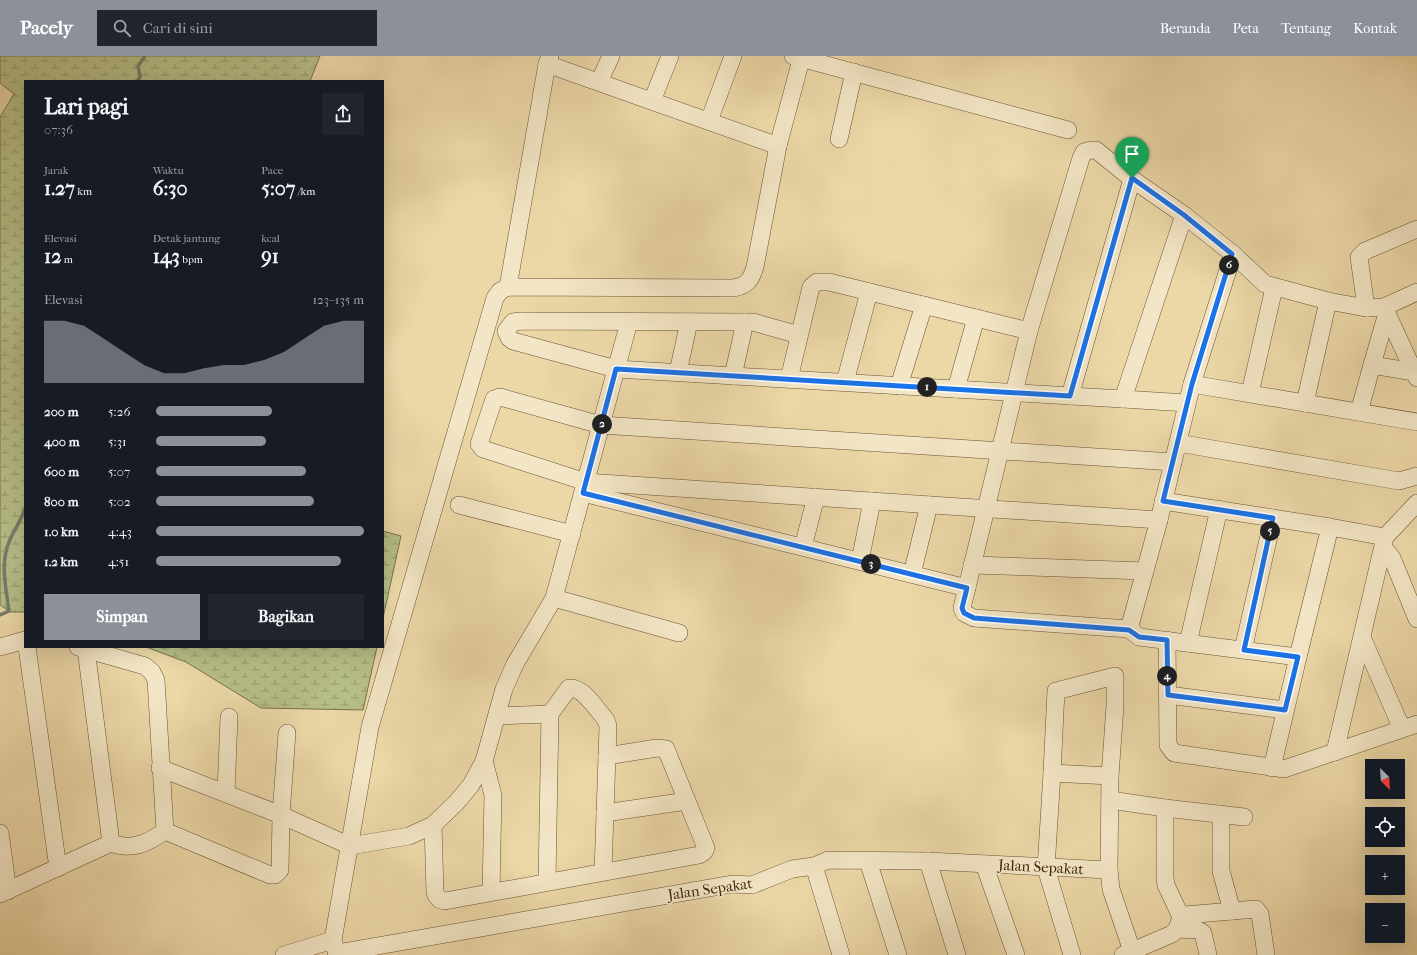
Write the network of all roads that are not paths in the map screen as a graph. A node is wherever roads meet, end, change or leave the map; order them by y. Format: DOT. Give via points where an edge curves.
graph roads {
  1 [pos="611,56"];
  2 [pos="670,56"];
  3 [pos="733,56"];
  4 [pos="799,57"];
  5 [pos="548,60"];
  6 [pos="854,72"];
  7 [pos="599,82"];
  8 [pos="652,101"];
  9 [pos="709,121"];
  10 [pos="1068,130"];
  11 [pos="838,139"];
  12 [pos="778,146"];
  13 [pos="1132,178"];
  14 [pos="1184,215"];
  15 [pos="1417,229"];
  16 [pos="1232,254"];
  17 [pos="508,287"];
  18 [pos="1274,288"];
  19 [pos="869,292"];
  20 [pos="1417,292"];
  21 [pos="1328,301"];
  22 [pos="924,305"];
  23 [pos="1366,308"];
  24 [pos="1385,310"];
  25 [pos="976,318"];
  26 [pos="629,322"];
  27 [pos="689,322"];
  28 [pos="745,322"];
  29 [pos="1029,331"];
  30 [pos="799,335"];
  31 [pos="1411,351"];
  32 [pos="1372,365"];
  33 [pos="616,369"];
  34 [pos="678,372"];
  35 [pos="1416,375"];
  36 [pos="733,376"];
  37 [pos="789,379"];
  38 [pos="845,382"];
  39 [pos="1192,384"];
  40 [pos="899,386"];
  41 [pos="956,389"];
  42 [pos="1014,392"];
  43 [pos="1250,394"];
  44 [pos="1070,396"];
  45 [pos="1124,399"];
  46 [pos="1187,403"];
  47 [pos="1305,403"];
  48 [pos="1359,412"];
  49 [pos="1417,422"];
  50 [pos="601,425"];
  51 [pos="1178,442"];
  52 [pos="1000,450"];
  53 [pos="1173,462"];
  54 [pos="1417,476"];
  55 [pos="584,487"];
  56 [pos="816,497"];
  57 [pos="872,501"];
  58 [pos="1163,501"];
  59 [pos="1417,503"];
  60 [pos="459,505"];
  61 [pos="929,505"];
  62 [pos="985,508"];
  63 [pos="1219,509"];
  64 [pos="1273,518"];
  65 [pos="1159,520"];
  66 [pos="1330,527"];
  67 [pos="572,534"];
  68 [pos="1384,542"];
  69 [pos="803,547"];
  70 [pos="860,561"];
  71 [pos="972,565"];
  72 [pos="1145,571"];
  73 [pos="912,574"];
  74 [pos="967,588"];
  75 [pos="554,598"];
  76 [pos="1417,619"];
  77 [pos="1129,630"];
  78 [pos="679,634"];
  79 [pos="1362,637"];
  80 [pos="24,640"];
  81 [pos="1167,640"];
  82 [pos="1188,643"];
  83 [pos="0,647"];
  84 [pos="27,648"];
  85 [pos="82,648"];
  86 [pos="1244,650"];
  87 [pos="1298,657"];
  88 [pos="1168,695"];
  89 [pos="1285,710"];
  90 [pos="550,714"];
  91 [pos="497,716"];
  92 [pos="229,717"];
  93 [pos="1410,726"];
  94 [pos="287,733"];
  95 [pos="1335,752"];
  96 [pos="607,756"];
  97 [pos="484,761"];
  98 [pos="160,768"];
  99 [pos="1272,768"];
  100 [pos="1052,773"];
  101 [pos="1110,776"];
  102 [pos="226,793"];
  103 [pos="687,800"];
  104 [pos="1110,800"];
  105 [pos="1165,808"];
  106 [pos="605,813"];
  107 [pos="1221,814"];
  108 [pos="281,815"];
  109 [pos="1244,817"];
  110 [pos="433,825"];
  111 [pos="165,831"];
  112 [pos="0,833"];
  113 [pos="111,843"];
  114 [pos="350,846"];
  115 [pos="868,861"];
  116 [pos="928,861"];
  117 [pos="984,864"];
  118 [pos="814,866"];
  119 [pos="58,868"];
  120 [pos="1046,868"];
  121 [pos="1109,870"];
  122 [pos="603,872"];
  123 [pos="547,882"];
  124 [pos="4,892"];
  125 [pos="491,892"];
  126 [pos="1232,911"];
  127 [pos="1179,923"];
  128 [pos="335,949"];
  129 [pos="1136,952"];
  130 [pos="284,955"];
  131 [pos="841,955"];
  132 [pos="898,955"];
  133 [pos="957,955"];
  134 [pos="1016,955"];
  135 [pos="1072,955"];
  136 [pos="1208,955"];
  137 [pos="1266,955"];
  1 -- 7 [label="street"];
  2 -- 8 [label="street"];
  3 -- 9 [label="street"];
  4 -- 6 [label="street"];
  4 -- 12 [label="street"];
  5 -- 7 [label="street"];
  5 -- 17 [label="street"];
  6 -- 10 [label="street"];
  6 -- 11 [label="street"];
  7 -- 8 [label="street"];
  8 -- 9 [label="street"];
  9 -- 12 [label="street"];
  12 -- 17 [label="street" via="755,267 751,279 743,286"];
  13 -- 14 [label="street"];
  13 -- 29 [label="street" via="1096,150 1084,152"];
  13 -- 44 [label="street"];
  14 -- 16 [label="street"];
  14 -- 45 [label="street"];
  15 -- 23 [label="street" via="1365,251 1359,257"];
  16 -- 18 [label="street" via="1265,284"];
  16 -- 39 [label="street"];
  17 -- 114 [label="street" via="500,291 495,298 370,727"];
  18 -- 21 [label="street"];
  18 -- 43 [label="street"];
  19 -- 22 [label="street"];
  19 -- 30 [label="street" via="829,282 817,282 811,287"];
  19 -- 38 [label="street"];
  20 -- 24 [label="street"];
  21 -- 23 [label="street"];
  21 -- 47 [label="street"];
  22 -- 25 [label="street"];
  22 -- 40 [label="street"];
  23 -- 24 [label="street"];
  24 -- 31 [label="street"];
  24 -- 32 [label="street"];
  25 -- 29 [label="street"];
  25 -- 41 [label="street"];
  26 -- 27 [label="street"];
  26 -- 33 [label="street"];
  26 -- 33 [label="street" via="520,321 513,322 506,331 509,338 514,341"];
  27 -- 28 [label="street"];
  27 -- 34 [label="street"];
  28 -- 30 [label="street"];
  28 -- 36 [label="street"];
  29 -- 42 [label="street"];
  30 -- 37 [label="street"];
  31 -- 35 [label="street"];
  32 -- 35 [label="street"];
  32 -- 48 [label="street"];
  33 -- 34 [label="street"];
  33 -- 50 [label="street"];
  34 -- 36 [label="street"];
  36 -- 37 [label="street"];
  37 -- 38 [label="street"];
  38 -- 40 [label="street"];
  39 -- 43 [label="street"];
  39 -- 46 [label="street"];
  40 -- 41 [label="street"];
  41 -- 42 [label="street"];
  42 -- 44 [label="street"];
  42 -- 52 [label="street"];
  43 -- 47 [label="street"];
  44 -- 45 [label="street"];
  45 -- 46 [label="street"];
  46 -- 51 [label="street"];
  47 -- 48 [label="street"];
  48 -- 49 [label="street"];
  50 -- 52 [label="street"];
  50 -- 55 [label="street"];
  50 -- 55 [label="street" via="500,397 494,399 480,441 483,449"];
  51 -- 53 [label="street"];
  51 -- 54 [label="street" via="1399,481"];
  52 -- 53 [label="street"];
  52 -- 62 [label="street"];
  53 -- 58 [label="street"];
  55 -- 56 [label="street"];
  55 -- 67 [label="street"];
  55 -- 69 [label="street"];
  56 -- 57 [label="street"];
  56 -- 69 [label="street"];
  57 -- 61 [label="street"];
  57 -- 70 [label="street"];
  58 -- 63 [label="street"];
  58 -- 65 [label="street"];
  59 -- 68 [label="street"];
  60 -- 67 [label="street"];
  61 -- 62 [label="street"];
  61 -- 73 [label="street"];
  62 -- 65 [label="street"];
  62 -- 71 [label="street"];
  63 -- 64 [label="street"];
  63 -- 82 [label="street"];
  64 -- 66 [label="street"];
  64 -- 86 [label="street"];
  65 -- 72 [label="street"];
  66 -- 68 [label="street"];
  66 -- 87 [label="street"];
  67 -- 75 [label="street"];
  68 -- 76 [label="street"];
  68 -- 79 [label="street"];
  69 -- 70 [label="street"];
  70 -- 73 [label="street"];
  71 -- 72 [label="street"];
  71 -- 74 [label="street"];
  72 -- 77 [label="street"];
  73 -- 74 [label="street"];
  74 -- 77 [label="street" via="962,608 964,613 974,618"];
  75 -- 78 [label="street"];
  75 -- 91 [label="street" via="515,664 504,689"];
  77 -- 81 [label="street" via="1139,637"];
  79 -- 93 [label="street"];
  79 -- 95 [label="street"];
  80 -- 83 [label="street"];
  81 -- 82 [label="street"];
  81 -- 88 [label="street"];
  82 -- 86 [label="street"];
  84 -- 119 [label="street"];
  85 -- 98 [label="street" via="145,666 152,672 156,680"];
  85 -- 113 [label="street"];
  86 -- 87 [label="street"];
  87 -- 89 [label="street"];
  88 -- 89 [label="street"];
  88 -- 99 [label="street" via="1168,745 1174,753"];
  89 -- 99 [label="street"];
  90 -- 91 [label="street"];
  90 -- 96 [label="street" via="568,688 580,690 606,720"];
  90 -- 123 [label="street"];
  91 -- 97 [label="street"];
  92 -- 102 [label="street"];
  93 -- 95 [label="street"];
  94 -- 108 [label="street"];
  95 -- 99 [label="street" via="1284,769"];
  96 -- 103 [label="street" via="666,748"];
  96 -- 106 [label="street"];
  97 -- 110 [label="street" via="471,785"];
  97 -- 125 [label="street" via="493,795"];
  98 -- 102 [label="street"];
  98 -- 111 [label="street"];
  100 -- 101 [label="street"];
  100 -- 101 [label="street" via="1056,692 1115,676"];
  100 -- 120 [label="street"];
  101 -- 104 [label="street"];
  102 -- 108 [label="street"];
  103 -- 106 [label="street"];
  103 -- 122 [label="street" via="706,848 704,852"];
  104 -- 105 [label="street"];
  104 -- 121 [label="street"];
  105 -- 107 [label="street"];
  105 -- 127 [label="street" via="1165,878"];
  106 -- 122 [label="street"];
  107 -- 109 [label="street"];
  107 -- 126 [label="street" via="1221,871"];
  108 -- 111 [label="street" via="280,870 275,875"];
  108 -- 114 [label="street"];
  110 -- 114 [label="street" via="410,836"];
  110 -- 125 [label="street" via="437,898 445,900"];
  111 -- 113 [label="street" via="148,843 137,846"];
  112 -- 124 [label="street"];
  113 -- 119 [label="street"];
  114 -- 128 [label="street" via="340,895"];
  115 -- 116 [label="street, Jalan Sepakat"];
  115 -- 118 [label="street, Jalan Sepakat" via="828,860"];
  115 -- 132 [label="street"];
  116 -- 117 [label="street, Jalan Sepakat"];
  116 -- 133 [label="street"];
  117 -- 120 [label="street, Jalan Sepakat"];
  117 -- 134 [label="street"];
  118 -- 128 [label="street, Jalan Sepakat" via="792,869 752,884 732,884"];
  118 -- 131 [label="street"];
  119 -- 124 [label="street"];
  120 -- 121 [label="street, Jalan Sepakat"];
  120 -- 135 [label="street"];
  121 -- 129 [label="street" via="1111,889"];
  122 -- 123 [label="street"];
  123 -- 125 [label="street"];
  126 -- 127 [label="street" via="1185,915"];
  126 -- 137 [label="street" via="1256,908 1260,914"];
  127 -- 129 [label="street" via="1172,934"];
  127 -- 136 [label="street" via="1202,933"];
  128 -- 130 [label="street, Jalan Sepakat"];
}
